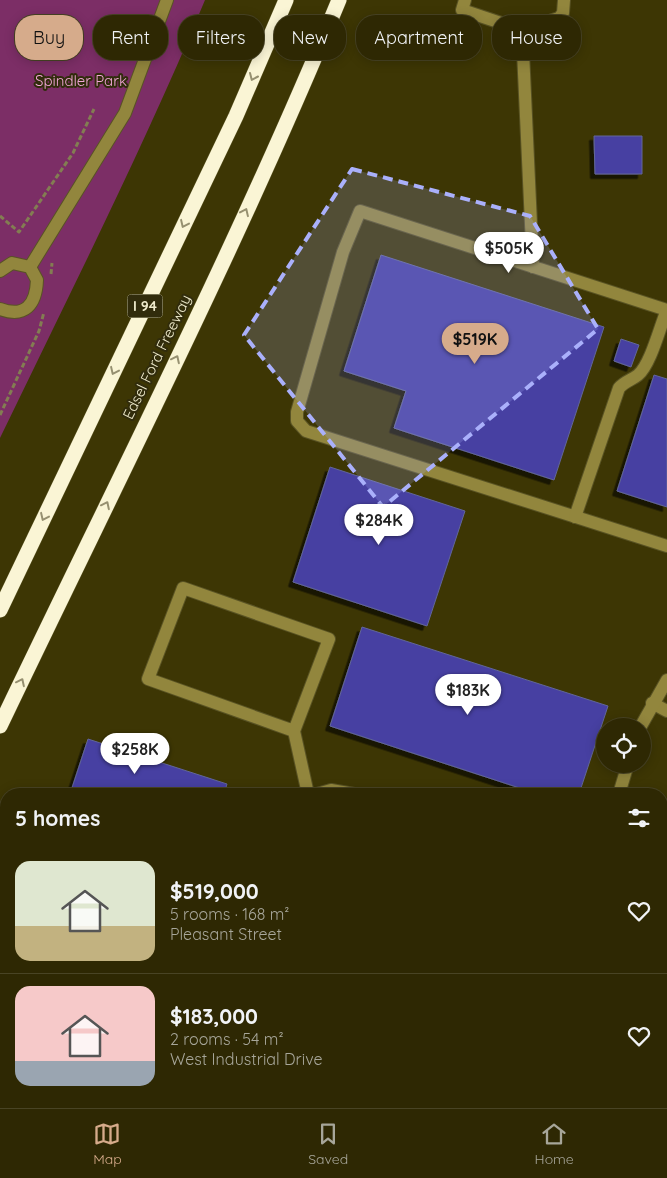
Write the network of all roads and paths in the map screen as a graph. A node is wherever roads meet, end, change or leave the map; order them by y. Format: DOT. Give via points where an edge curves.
graph roads {
  1 [pos="167,0"];
  2 [pos="286,0"];
  3 [pos="339,0"];
  4 [pos="464,0"];
  5 [pos="564,0"];
  6 [pos="561,15"];
  7 [pos="492,20"];
  8 [pos="523,60"];
  9 [pos="94,108"];
  10 [pos="0,216"];
  11 [pos="52,263"];
  12 [pos="30,267"];
  13 [pos="532,267"];
  14 [pos="0,271"];
  15 [pos="49,282"];
  16 [pos="45,308"];
  17 [pos="0,309"];
  18 [pos="667,310"];
  19 [pos="0,414"];
  20 [pos="575,517"];
  21 [pos="667,546"];
  22 [pos="0,610"];
  23 [pos="667,680"];
  24 [pos="652,702"];
  25 [pos="667,711"];
  26 [pos="645,718"];
  27 [pos="0,726"];
  28 [pos="294,731"];
  29 [pos="625,773"];
  30 [pos="307,788"];
  31 [pos="621,788"];
  1 -- 12 [label="street" via="125,113"];
  2 -- 22 [label="highway, I 94, one-way" via="236,116"];
  27 -- 3 [label="highway, Edsel Ford Freeway, one-way" via="203,302 306,81"];
  4 -- 7 [label="street" via="462,10"];
  5 -- 6 [label="street"];
  8 -- 13 [label="street"];
  9 -- 10 [label="path" via="73,153 19,232"];
  11 -- 15 [label="path"];
  12 -- 14 [label="street" via="12,263"];
  12 -- 17 [label="street" via="38,280 33,301 25,310 12,314"];
  13 -- 18 [label="street"];
  13 -- 20 [label="street" via="360,212 343,252 297,412 298,421 306,431"];
  16 -- 19 [label="path" via="39,331"];
  18 -- 20 [label="street" via="645,365 638,375 619,388"];
  20 -- 21 [label="street"];
  23 -- 24 [label="street"];
  24 -- 25 [label="street"];
  24 -- 26 [label="street"];
  28 -- 28 [label="street" via="328,639 183,588 148,679"];
  28 -- 30 [label="street"];
  29 -- 31 [label="street"];
}
